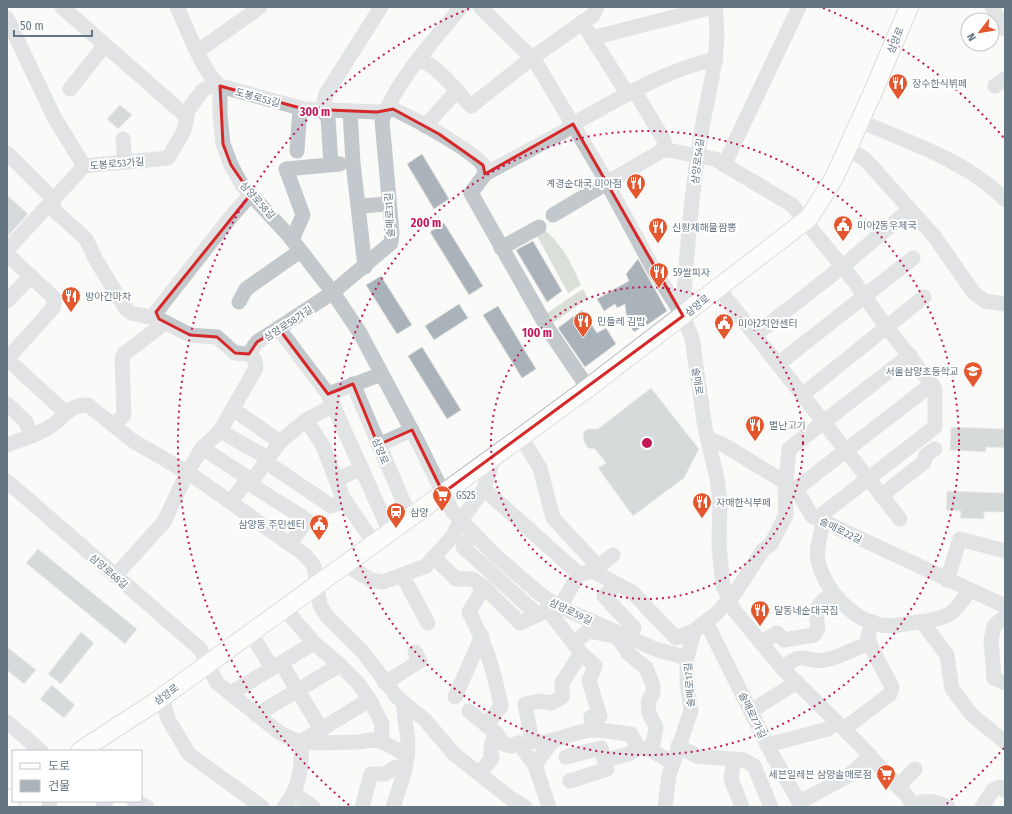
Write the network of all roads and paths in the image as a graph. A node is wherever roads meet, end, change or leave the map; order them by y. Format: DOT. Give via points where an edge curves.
graph roads {
  1 [pos="62,7"];
  2 [pos="177,7"];
  3 [pos="260,7"];
  4 [pos="382,7"];
  5 [pos="461,7"];
  6 [pos="480,7"];
  7 [pos="597,7"];
  8 [pos="714,7"];
  9 [pos="799,7"];
  10 [pos="908,7"];
  11 [pos="992,7"];
  12 [pos="7,18"];
  13 [pos="582,22"];
  14 [pos="1005,29"];
  15 [pos="592,38"];
  16 [pos="105,45"];
  17 [pos="198,51"];
  18 [pos="532,58"];
  19 [pos="716,59"];
  20 [pos="419,60"];
  21 [pos="220,86"];
  22 [pos="70,89"];
  23 [pos="457,91"];
  24 [pos="632,92"];
  25 [pos="300,108"];
  26 [pos="322,110"];
  27 [pos="350,111"];
  28 [pos="385,111"];
  29 [pos="188,117"];
  30 [pos="860,121"];
  31 [pos="573,124"];
  32 [pos="425,126"];
  33 [pos="123,139"];
  34 [pos="848,149"];
  35 [pos="665,150"];
  36 [pos="297,151"];
  37 [pos="7,153"];
  38 [pos="698,155"];
  39 [pos="125,162"];
  40 [pos="331,164"];
  41 [pos="353,164"];
  42 [pos="724,165"];
  43 [pos="84,166"];
  44 [pos="486,174"];
  45 [pos="607,182"];
  46 [pos="251,194"];
  47 [pos="54,200"];
  48 [pos="1005,200"];
  49 [pos="389,204"];
  50 [pos="359,206"];
  51 [pos="910,209"];
  52 [pos="553,215"];
  53 [pos="805,221"];
  54 [pos="539,227"];
  55 [pos="296,245"];
  56 [pos="501,248"];
  57 [pos="7,250"];
  58 [pos="7,254"];
  59 [pos="913,258"];
  60 [pos="365,267"];
  61 [pos="842,267"];
  62 [pos="31,276"];
  63 [pos="718,288"];
  64 [pos="332,293"];
  65 [pos="864,295"];
  66 [pos="924,297"];
  67 [pos="7,301"];
  68 [pos="239,302"];
  69 [pos="1005,304"];
  70 [pos="683,316"];
  71 [pos="159,319"];
  72 [pos="887,326"];
  73 [pos="279,329"];
  74 [pos="755,335"];
  75 [pos="249,354"];
  76 [pos="910,355"];
  77 [pos="778,364"];
  78 [pos="382,374"];
  79 [pos="353,384"];
  80 [pos="932,384"];
  81 [pos="588,388"];
  82 [pos="802,395"];
  83 [pos="331,400"];
  84 [pos="7,404"];
  85 [pos="233,409"];
  86 [pos="66,413"];
  87 [pos="306,420"];
  88 [pos="824,423"];
  89 [pos="114,425"];
  90 [pos="412,430"];
  91 [pos="220,431"];
  92 [pos="30,436"];
  93 [pos="521,437"];
  94 [pos="708,439"];
  95 [pos="280,442"];
  96 [pos="7,445"];
  97 [pos="378,445"];
  98 [pos="202,448"];
  99 [pos="935,449"];
  100 [pos="846,451"];
  101 [pos="494,457"];
  102 [pos="267,460"];
  103 [pos="362,468"];
  104 [pos="187,473"];
  105 [pos="336,480"];
  106 [pos="869,480"];
  107 [pos="7,481"];
  108 [pos="252,482"];
  109 [pos="791,486"];
  110 [pos="484,489"];
  111 [pos="444,493"];
  112 [pos="881,496"];
  113 [pos="345,501"];
  114 [pos="230,502"];
  115 [pos="410,517"];
  116 [pos="900,519"];
  117 [pos="460,520"];
  118 [pos="824,522"];
  119 [pos="390,532"];
  120 [pos="374,542"];
  121 [pos="290,544"];
  122 [pos="1005,551"];
  123 [pos="613,554"];
  124 [pos="434,557"];
  125 [pos="345,564"];
  126 [pos="586,573"];
  127 [pos="402,575"];
  128 [pos="115,576"];
  129 [pos="947,580"];
  130 [pos="316,584"];
  131 [pos="618,584"];
  132 [pos="484,587"];
  133 [pos="970,591"];
  134 [pos="833,593"];
  135 [pos="729,598"];
  136 [pos="1005,606"];
  137 [pos="284,608"];
  138 [pos="548,608"];
  139 [pos="649,609"];
  140 [pos="1005,616"];
  141 [pos="706,622"];
  142 [pos="872,622"];
  143 [pos="922,622"];
  144 [pos="428,623"];
  145 [pos="694,631"];
  146 [pos="250,632"];
  147 [pos="631,632"];
  148 [pos="482,636"];
  149 [pos="314,643"];
  150 [pos="761,643"];
  151 [pos="870,643"];
  152 [pos="578,648"];
  153 [pos="415,652"];
  154 [pos="686,658"];
  155 [pos="207,664"];
  156 [pos="276,665"];
  157 [pos="340,665"];
  158 [pos="783,669"];
  159 [pos="797,682"];
  160 [pos="385,683"];
  161 [pos="1005,683"];
  162 [pos="297,690"];
  163 [pos="231,693"];
  164 [pos="162,697"];
  165 [pos="455,697"];
  166 [pos="369,700"];
  167 [pos="404,703"];
  168 [pos="525,704"];
  169 [pos="501,706"];
  170 [pos="469,711"];
  171 [pos="751,711"];
  172 [pos="256,715"];
  173 [pos="7,722"];
  174 [pos="840,725"];
  175 [pos="321,729"];
  176 [pos="491,729"];
  177 [pos="594,730"];
  178 [pos="553,740"];
  179 [pos="381,741"];
  180 [pos="302,742"];
  181 [pos="1005,742"];
  182 [pos="767,745"];
  183 [pos="678,746"];
  184 [pos="86,749"];
  185 [pos="645,749"];
  186 [pos="40,750"];
  187 [pos="870,756"];
  188 [pos="566,757"];
  189 [pos="734,759"];
  190 [pos="604,760"];
  191 [pos="406,762"];
  192 [pos="673,763"];
  193 [pos="535,765"];
  194 [pos="915,769"];
  195 [pos="782,771"];
  196 [pos="480,773"];
  197 [pos="570,781"];
  198 [pos="762,784"];
  199 [pos="898,786"];
  200 [pos="1005,790"];
  201 [pos="293,793"];
  202 [pos="801,805"];
  203 [pos="914,806"];
  204 [pos="262,807"];
  205 [pos="284,807"];
  206 [pos="313,807"];
  207 [pos="362,807"];
  208 [pos="393,807"];
  209 [pos="525,807"];
  210 [pos="549,807"];
  211 [pos="665,807"];
  212 [pos="742,807"];
  213 [pos="771,807"];
  214 [pos="948,807"];
  215 [pos="982,807"];
  1 -- 16 [label="street"];
  2 -- 17 [label="street"];
  3 -- 17 [label="street"];
  4 -- 26 [label="street" via="326,94"];
  5 -- 20 [label="street, 솔매로31길"];
  6 -- 18 [label="street, 솔매로"];
  7 -- 13 [label="street" via="593,15"];
  8 -- 15 [label="street, 삼양로54길"];
  8 -- 19 [label="street, 삼양로54길" via="718,27"];
  9 -- 42 [label="street"];
  10 -- 30 [label="main road, 삼양로"];
  11 -- 14 [label="street"];
  12 -- 43 [label="street" via="54,117"];
  13 -- 15 [label="street"];
  13 -- 18 [label="street"];
  15 -- 24 [label="street" via="625,90"];
  16 -- 22 [label="street"];
  16 -- 29 [label="street"];
  17 -- 21 [label="street" via="214,82"];
  18 -- 23 [label="street" via="470,106"];
  18 -- 31 [label="street, 솔매로"];
  19 -- 24 [label="street" via="672,73"];
  19 -- 38 [label="street, 삼양로54길"];
  20 -- 23 [label="street" via="426,62"];
  20 -- 28 [label="street, 솔매로31길"];
  21 -- 25 [label="street, 도봉로53길"];
  21 -- 29 [label="street, 도봉로53가길" via="210,86 202,91 191,106"];
  21 -- 46 [label="street, 삼양로58길" via="223,144 242,185"];
  23 -- 32 [label="street"];
  24 -- 31 [label="street"];
  24 -- 35 [label="street" via="637,95 664,140"];
  25 -- 26 [label="street, 도봉로53길"];
  25 -- 36 [label="street"];
  26 -- 27 [label="street, 도봉로53길"];
  26 -- 40 [label="street" via="328,118"];
  27 -- 28 [label="street, 도봉로53길"];
  27 -- 41 [label="street"];
  28 -- 32 [label="street" via="393,109"];
  28 -- 49 [label="street, 솔매로31길" via="382,120"];
  29 -- 39 [label="street, 도봉로53가길" via="184,131 168,158"];
  30 -- 34 [label="main road, 삼양로"];
  30 -- 48 [label="street" via="922,148 976,176 993,187"];
  31 -- 44 [label="street"];
  31 -- 45 [label="street, 솔매로"];
  32 -- 44 [label="street" via="468,153 482,165"];
  33 -- 39 [label="street"];
  34 -- 51 [label="street" via="865,159"];
  34 -- 53 [label="main road, 삼양로" via="834,178"];
  35 -- 38 [label="street"];
  35 -- 45 [label="street"];
  37 -- 47 [label="street"];
  38 -- 42 [label="street" via="715,159"];
  38 -- 70 [label="street, 삼양로54길"];
  39 -- 43 [label="street, 도봉로53가길"];
  40 -- 41 [label="street"];
  40 -- 55 [label="street" via="286,168 303,215"];
  41 -- 50 [label="street"];
  42 -- 53 [label="street" via="792,205"];
  43 -- 47 [label="street, 도봉로53가길"];
  44 -- 56 [label="street" via="471,193"];
  45 -- 52 [label="street"];
  45 -- 70 [label="street, 솔매로" via="654,270"];
  46 -- 55 [label="street, 삼양로58길"];
  46 -- 71 [label="street" via="156,312"];
  47 -- 57 [label="street, 도봉로53가길"];
  47 -- 71 [label="street" via="53,210 86,239 126,309 131,313"];
  49 -- 50 [label="street"];
  49 -- 60 [label="street, 솔매로31길" via="391,243"];
  50 -- 60 [label="street"];
  51 -- 61 [label="street"];
  51 -- 69 [label="street" via="934,236 974,293 985,301"];
  53 -- 61 [label="street"];
  53 -- 63 [label="main road, 삼양로"];
  54 -- 56 [label="street"];
  55 -- 64 [label="street, 삼양로58길"];
  55 -- 68 [label="street" via="246,289"];
  56 -- 81 [label="street" via="548,329"];
  58 -- 62 [label="street"];
  59 -- 65 [label="street"];
  60 -- 64 [label="street, 솔매로31길"];
  61 -- 65 [label="street"];
  61 -- 74 [label="street"];
  62 -- 67 [label="street"];
  62 -- 86 [label="street" via="55,298 53,308 7,359"];
  63 -- 70 [label="main road, 삼양로"];
  63 -- 74 [label="street"];
  64 -- 73 [label="street, 삼양로58가길"];
  64 -- 78 [label="street, 삼양로58길" via="360,333"];
  65 -- 72 [label="street"];
  65 -- 77 [label="street" via="861,300"];
  66 -- 72 [label="street"];
  70 -- 81 [label="main road, 삼양로"];
  70 -- 94 [label="street, 솔매로" via="692,338"];
  71 -- 75 [label="street" via="190,335 216,337 235,353"];
  71 -- 89 [label="street" via="162,325 124,354 124,415"];
  72 -- 76 [label="street"];
  72 -- 82 [label="street"];
  73 -- 75 [label="street, 삼양로58가길" via="257,342"];
  73 -- 83 [label="street"];
  74 -- 77 [label="street"];
  75 -- 85 [label="street" via="255,360 256,368"];
  76 -- 80 [label="street"];
  76 -- 88 [label="street"];
  77 -- 82 [label="street"];
  78 -- 79 [label="street"];
  78 -- 90 [label="street, 삼양로58길"];
  79 -- 83 [label="street"];
  79 -- 97 [label="street, 삼양로"];
  80 -- 100 [label="street"];
  80 -- 106 [label="street" via="935,389 935,427"];
  81 -- 93 [label="main road, 삼양로"];
  82 -- 88 [label="street"];
  83 -- 87 [label="street"];
  83 -- 103 [label="street"];
  84 -- 92 [label="street" via="26,422"];
  85 -- 91 [label="street"];
  85 -- 95 [label="street"];
  86 -- 89 [label="street" via="71,408 88,405"];
  86 -- 92 [label="street" via="52,426"];
  87 -- 95 [label="street"];
  87 -- 105 [label="street" via="323,446"];
  88 -- 100 [label="street"];
  88 -- 109 [label="street" via="788,449"];
  89 -- 104 [label="street" via="133,441"];
  90 -- 97 [label="street"];
  90 -- 111 [label="street, 삼양로58길"];
  91 -- 98 [label="street"];
  91 -- 102 [label="street"];
  92 -- 96 [label="street"];
  93 -- 101 [label="main road, 삼양로"];
  93 -- 126 [label="street" via="540,468 553,518 594,562"];
  94 -- 109 [label="street, 솔매로22길" via="722,444"];
  94 -- 135 [label="street, 솔매로" via="718,478 719,545 723,586"];
  95 -- 102 [label="street"];
  97 -- 115 [label="street, 삼양로"];
  98 -- 104 [label="street"];
  98 -- 108 [label="street"];
  99 -- 112 [label="street" via="926,455 924,462"];
  100 -- 106 [label="street"];
  100 -- 109 [label="street"];
  101 -- 110 [label="street"];
  101 -- 111 [label="main road, 삼양로"];
  102 -- 108 [label="street"];
  102 -- 113 [label="street" via="331,506"];
  103 -- 105 [label="street"];
  103 -- 119 [label="street"];
  104 -- 114 [label="street"];
  104 -- 128 [label="street" via="164,522"];
  105 -- 113 [label="street"];
  106 -- 112 [label="street"];
  106 -- 118 [label="street" via="824,513"];
  107 -- 128 [label="street, 삼양로68길"];
  108 -- 114 [label="street" via="246,481"];
  108 -- 121 [label="street" via="307,520"];
  109 -- 118 [label="street, 솔매로22길" via="812,516"];
  109 -- 135 [label="street" via="786,515 771,544 763,550 750,572"];
  110 -- 117 [label="street"];
  110 -- 126 [label="street"];
  111 -- 115 [label="main road, 삼양로"];
  111 -- 117 [label="street, 삼양로59길" via="452,511"];
  112 -- 116 [label="street"];
  113 -- 120 [label="street"];
  114 -- 121 [label="street"];
  115 -- 119 [label="main road, 삼양로"];
  117 -- 124 [label="street" via="452,538"];
  117 -- 138 [label="street, 삼양로59길" via="541,595"];
  118 -- 129 [label="street, 솔매로22길"];
  118 -- 134 [label="street" via="819,538 818,560 827,585"];
  119 -- 120 [label="main road, 삼양로"];
  120 -- 125 [label="main road, 삼양로"];
  121 -- 130 [label="street" via="305,555 314,566"];
  122 -- 129 [label="street" via="960,539"];
  123 -- 126 [label="street"];
  124 -- 127 [label="street" via="426,566"];
  124 -- 132 [label="street" via="456,579 472,579"];
  125 -- 127 [label="street" via="371,580 383,582"];
  125 -- 130 [label="main road, 삼양로"];
  126 -- 131 [label="street"];
  126 -- 138 [label="street"];
  127 -- 144 [label="street"];
  128 -- 155 [label="street, 삼양로68길" via="200,649"];
  129 -- 133 [label="street, 솔매로22길"];
  130 -- 137 [label="main road, 삼양로"];
  130 -- 160 [label="street" via="320,605 326,615 362,651"];
  131 -- 139 [label="street" via="632,592"];
  131 -- 147 [label="street" via="604,596"];
  132 -- 138 [label="street" via="520,624"];
  132 -- 148 [label="street" via="469,612"];
  133 -- 136 [label="street, 솔매로22길"];
  133 -- 143 [label="street" via="953,612 940,619"];
  134 -- 142 [label="street" via="838,600"];
  134 -- 150 [label="street" via="815,613 818,629 814,635 784,640 777,632"];
  135 -- 141 [label="street"];
  135 -- 150 [label="street, 솔매로" via="734,610"];
  137 -- 146 [label="main road, 삼양로"];
  137 -- 149 [label="street"];
  138 -- 147 [label="street, 삼양로59길"];
  138 -- 152 [label="street"];
  139 -- 145 [label="street" via="676,638"];
  139 -- 147 [label="street"];
  140 -- 161 [label="street" via="994,626 991,640 994,678"];
  141 -- 145 [label="street"];
  141 -- 171 [label="street, 솔매로7가길"];
  142 -- 143 [label="street" via="882,625"];
  142 -- 151 [label="street" via="868,637"];
  143 -- 181 [label="street" via="930,644 947,655 952,689 972,715"];
  145 -- 154 [label="street, 솔매로17길"];
  146 -- 155 [label="main road, 삼양로"];
  146 -- 156 [label="street"];
  147 -- 154 [label="street, 삼양로59길" via="655,649"];
  148 -- 165 [label="street"];
  148 -- 169 [label="street" via="493,665"];
  149 -- 156 [label="street"];
  149 -- 157 [label="street"];
  150 -- 158 [label="street, 솔매로"];
  151 -- 158 [label="street" via="824,660 802,657 792,659"];
  151 -- 174 [label="street" via="892,687 890,694"];
  152 -- 168 [label="street" via="562,683 562,697 551,703 540,701"];
  152 -- 177 [label="street" via="594,666 589,681 600,716 591,717"];
  152 -- 185 [label="street" via="588,631 614,636 629,654 646,668 653,685 653,693 648,702 649,713 656,727"];
  153 -- 160 [label="street" via="420,661"];
  154 -- 183 [label="street, 솔매로17길" via="691,711"];
  155 -- 163 [label="street, 삼양로68길" via="217,683"];
  155 -- 164 [label="main road, 삼양로"];
  156 -- 162 [label="street"];
  156 -- 163 [label="street"];
  157 -- 162 [label="street"];
  157 -- 166 [label="street" via="359,684"];
  158 -- 159 [label="street, 솔매로"];
  159 -- 171 [label="street"];
  159 -- 174 [label="street, 솔매로"];
  160 -- 167 [label="street"];
  162 -- 172 [label="street"];
  162 -- 175 [label="street"];
  163 -- 172 [label="street, 삼양로68길"];
  164 -- 184 [label="main road, 삼양로"];
  164 -- 204 [label="street" via="168,720 189,754"];
  166 -- 175 [label="street"];
  166 -- 179 [label="street" via="382,724"];
  167 -- 191 [label="street" via="407,728"];
  167 -- 196 [label="street" via="425,720 454,754"];
  168 -- 169 [label="street" via="523,699"];
  168 -- 178 [label="street" via="532,741 538,743"];
  169 -- 176 [label="street"];
  170 -- 176 [label="street"];
  171 -- 182 [label="street, 솔매로7가길"];
  172 -- 180 [label="street, 삼양로68길" via="280,733"];
  173 -- 186 [label="street"];
  174 -- 182 [label="street"];
  174 -- 187 [label="street, 솔매로"];
  175 -- 180 [label="street"];
  176 -- 193 [label="street" via="504,744 511,746 518,743"];
  176 -- 196 [label="street" via="492,758"];
  177 -- 178 [label="street" via="572,732"];
  177 -- 185 [label="street" via="631,734"];
  178 -- 193 [label="street"];
  179 -- 180 [label="street, 삼양로68길" via="315,744"];
  179 -- 191 [label="street"];
  180 -- 201 [label="street" via="302,763"];
  182 -- 195 [label="street, 솔매로7가길"];
  183 -- 189 [label="street" via="696,756"];
  183 -- 192 [label="street, 솔매로17길"];
  185 -- 190 [label="street"];
  185 -- 192 [label="street"];
  187 -- 199 [label="street, 솔매로"];
  187 -- 202 [label="street" via="848,776"];
  188 -- 190 [label="street" via="601,748"];
  189 -- 198 [label="street" via="744,760 754,766"];
  189 -- 212 [label="street" via="731,779"];
  190 -- 197 [label="street" via="606,769"];
  191 -- 207 [label="street" via="385,774 371,774"];
  191 -- 208 [label="street"];
  192 -- 211 [label="street, 솔매로17길"];
  193 -- 210 [label="street"];
  194 -- 199 [label="street"];
  195 -- 198 [label="street"];
  195 -- 202 [label="street, 솔매로7가길"];
  196 -- 209 [label="street"];
  198 -- 213 [label="street"];
  199 -- 203 [label="street, 솔매로"];
  200 -- 215 [label="street" via="1000,787 993,790"];
  201 -- 205 [label="street"];
  201 -- 206 [label="street"];
  203 -- 214 [label="street" via="924,800"];
}
